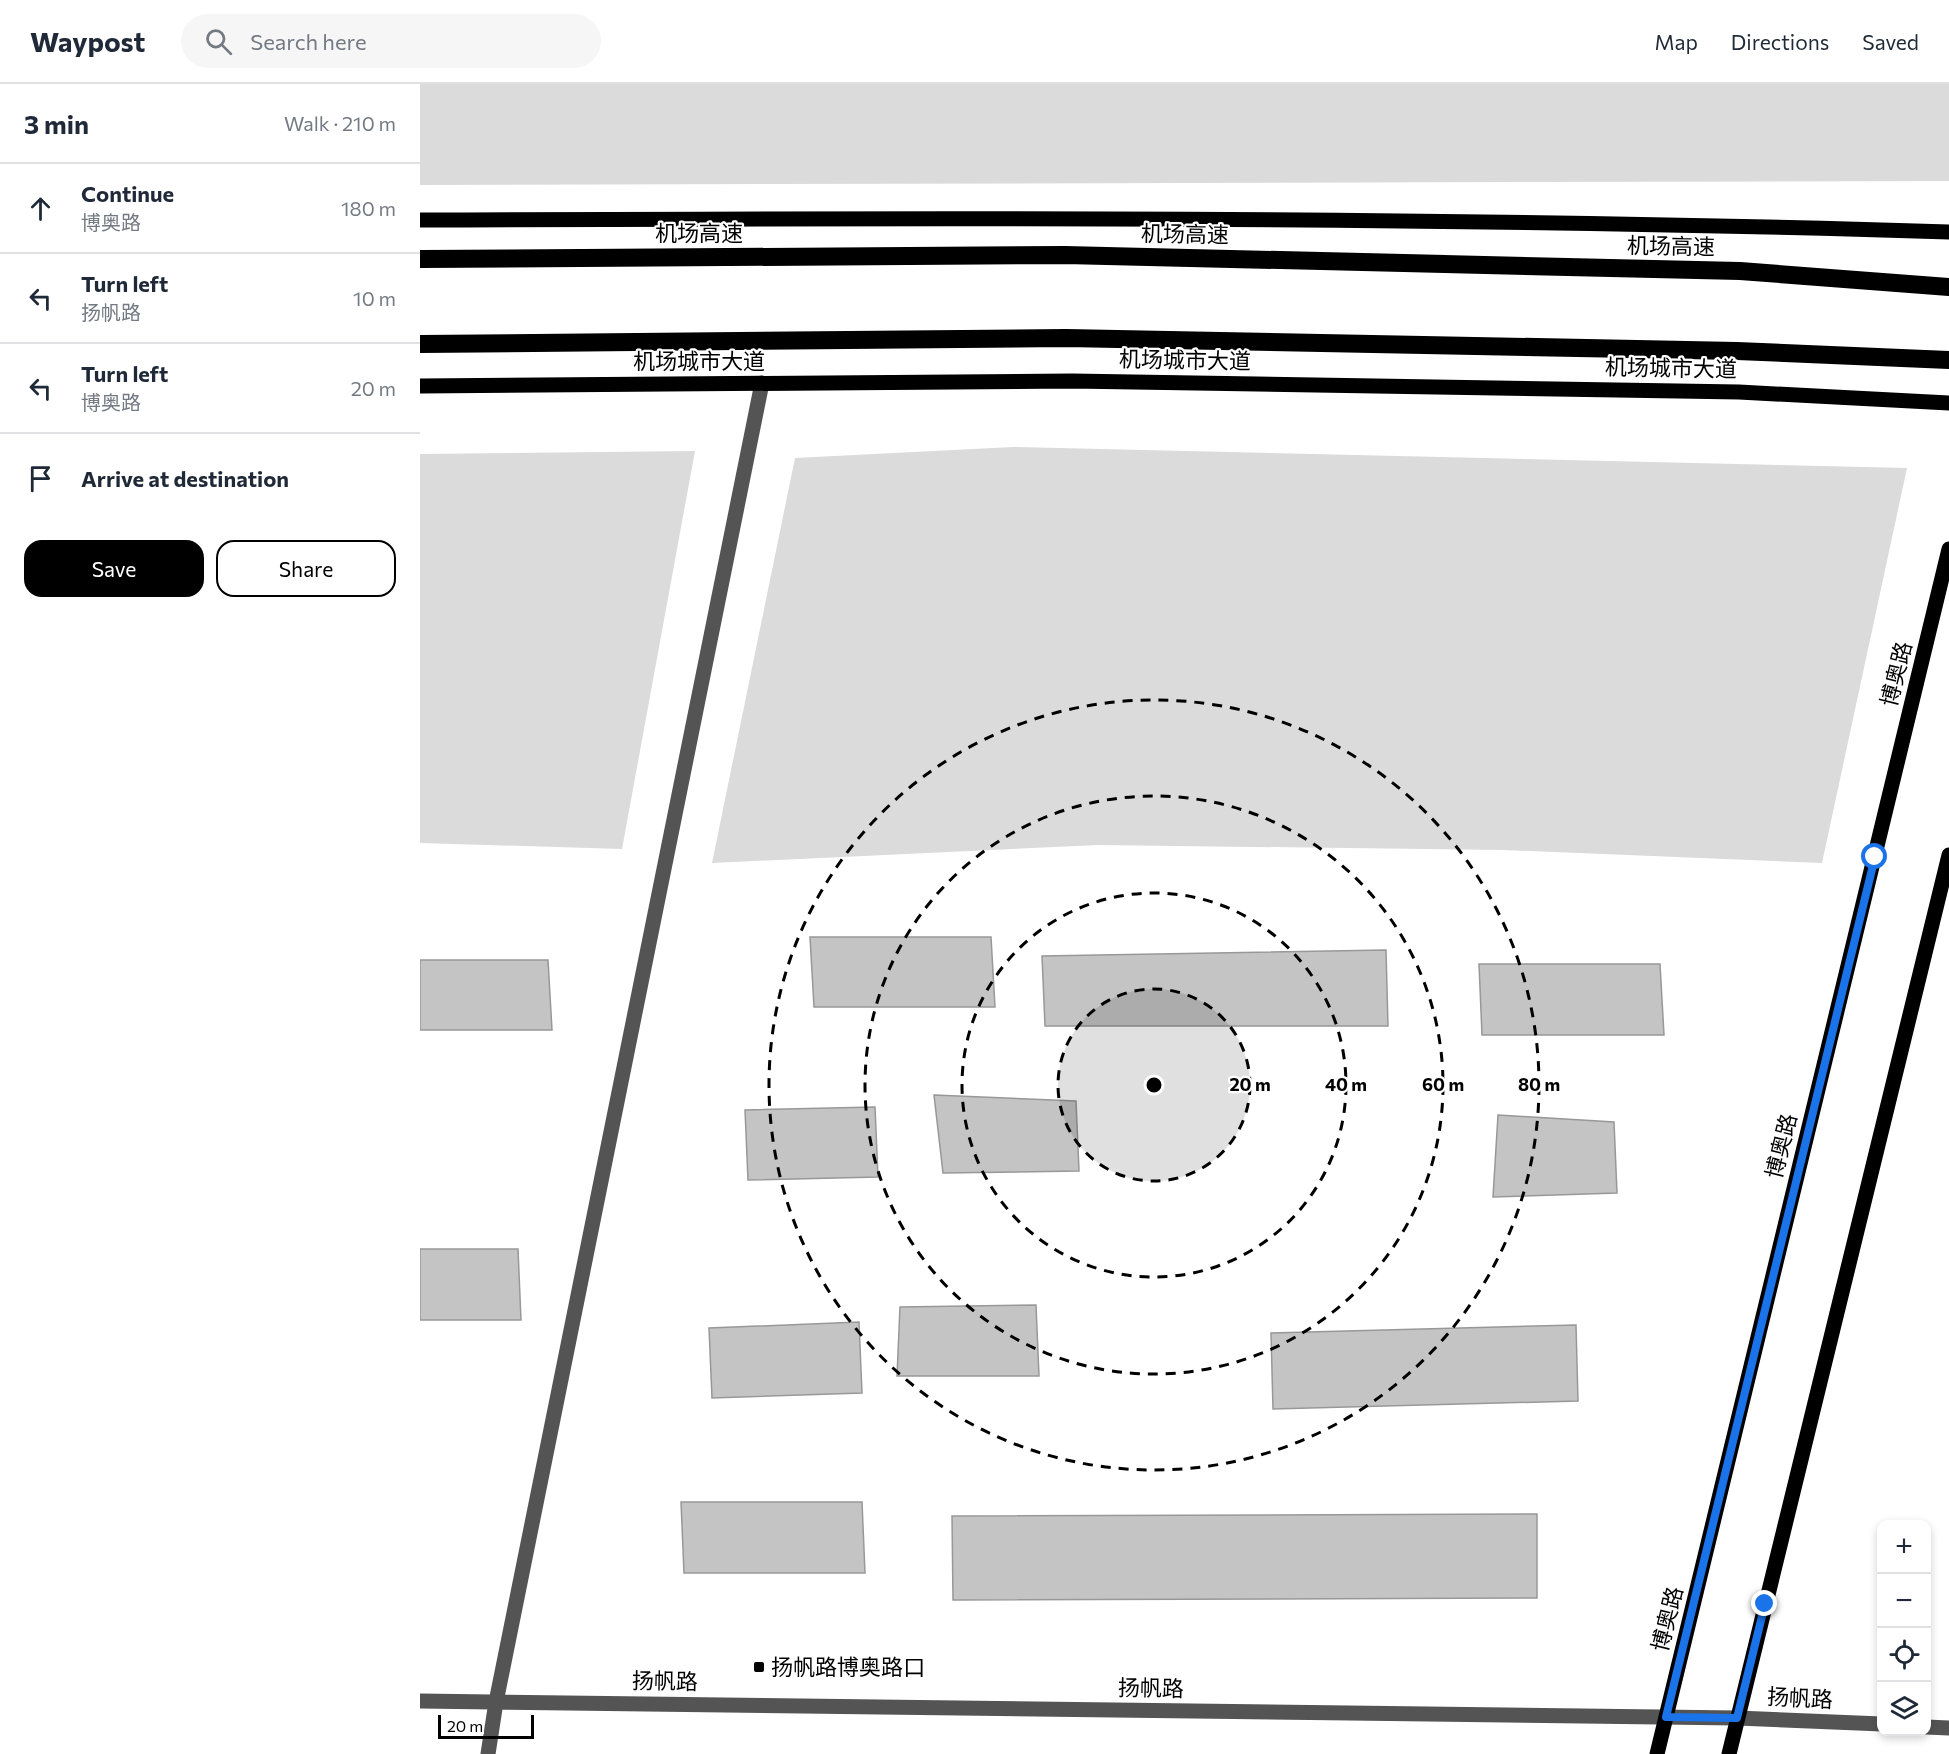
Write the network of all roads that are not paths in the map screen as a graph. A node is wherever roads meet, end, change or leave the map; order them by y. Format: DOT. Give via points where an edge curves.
graph roads {
  1 [pos="420,220"];
  2 [pos="1949,232"];
  3 [pos="420,259"];
  4 [pos="1949,286"];
  5 [pos="420,344"];
  6 [pos="1949,360"];
  7 [pos="762,383"];
  8 [pos="420,386"];
  9 [pos="1949,403"];
  10 [pos="1949,549"];
  11 [pos="1949,855"];
  12 [pos="420,1701"];
  13 [pos="496,1702"];
  14 [pos="1666,1717"];
  15 [pos="1737,1718"];
  16 [pos="1877,1725"];
  17 [pos="1931,1727"];
  18 [pos="1949,1728"];
  19 [pos="488,1754"];
  20 [pos="1657,1754"];
  21 [pos="1729,1754"];
  1 -- 2 [label="main road" via="1057,218 1744,225"];
  3 -- 4 [label="highway, 机场高速" via="1065,255 1740,271"];
  5 -- 6 [label="highway" via="1065,338 1713,350"];
  7 -- 8 [label="main road, 机场城市大道"];
  7 -- 9 [label="main road, 机场城市大道" via="1072,381 1739,392"];
  7 -- 13 [label="street"];
  10 -- 14 [label="main road, 博奥路"];
  11 -- 15 [label="main road"];
  12 -- 13 [label="street, 扬帆路"];
  13 -- 14 [label="street, 扬帆路"];
  13 -- 19 [label="street"];
  14 -- 15 [label="street, 扬帆路"];
  14 -- 20 [label="main road, 博奥路"];
  15 -- 16 [label="street, 扬帆路"];
  15 -- 21 [label="main road"];
  17 -- 18 [label="street"];
}
